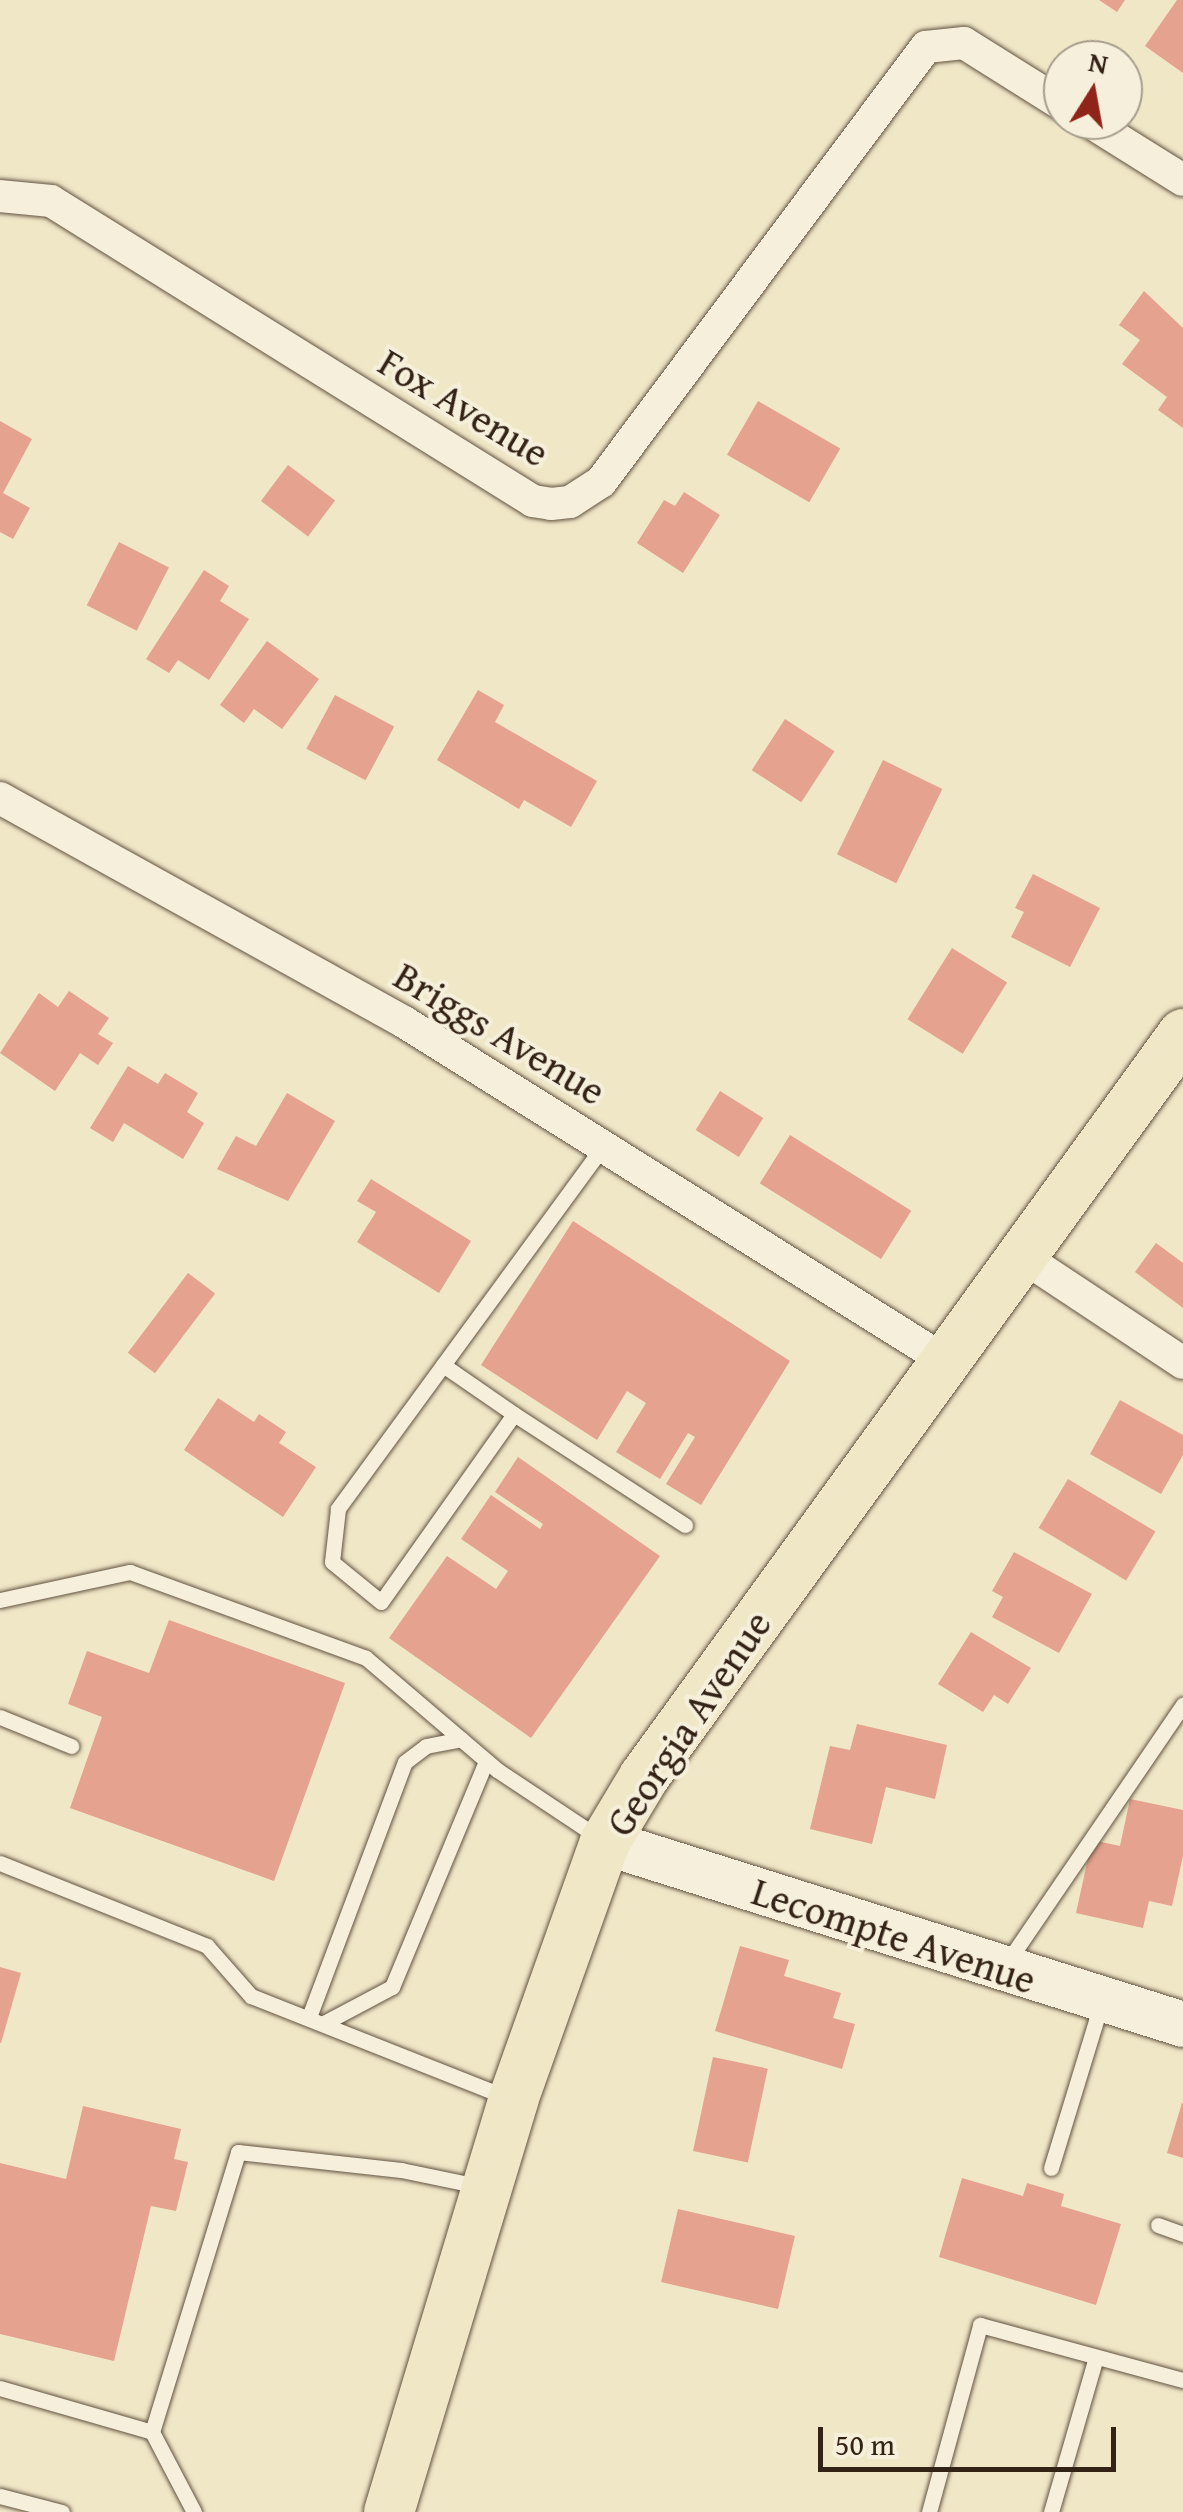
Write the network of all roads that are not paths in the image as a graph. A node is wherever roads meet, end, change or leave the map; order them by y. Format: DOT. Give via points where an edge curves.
graph roads {
  1 [pos="1043,93"];
  2 [pos="1119,140"];
  3 [pos="1183,180"];
  4 [pos="0,196"];
  5 [pos="0,798"];
  6 [pos="1183,1034"];
  7 [pos="604,1145"];
  8 [pos="1022,1256"];
  9 [pos="944,1360"];
  10 [pos="1183,1364"];
  11 [pos="443,1365"];
  12 [pos="514,1414"];
  13 [pos="684,1525"];
  14 [pos="0,1600"];
  15 [pos="1183,1705"];
  16 [pos="0,1717"];
  17 [pos="461,1739"];
  18 [pos="71,1746"];
  19 [pos="486,1761"];
  20 [pos="605,1842"];
  21 [pos="0,1863"];
  22 [pos="1001,1971"];
  23 [pos="1102,2000"];
  24 [pos="316,2020"];
  25 [pos="1183,2024"];
  26 [pos="513,2100"];
  27 [pos="1051,2168"];
  28 [pos="487,2188"];
  29 [pos="1158,2225"];
  30 [pos="1183,2234"];
  31 [pos="1096,2357"];
  32 [pos="1183,2380"];
  33 [pos="0,2388"];
  34 [pos="152,2432"];
  35 [pos="0,2496"];
  36 [pos="62,2512"];
  37 [pos="194,2512"];
  38 [pos="389,2512"];
  39 [pos="929,2512"];
  40 [pos="1051,2512"];
  1 -- 4 [label="street, Fox Avenue" via="951,40 914,58 601,482 570,502 533,501 51,201"];
  2 -- 3 [label="street"];
  5 -- 7 [label="street, Briggs Avenue" via="404,1022"];
  6 -- 8 [label="main road, Georgia Avenue"];
  7 -- 9 [label="street, Briggs Avenue"];
  7 -- 11 [label="lane"];
  8 -- 9 [label="main road, Georgia Avenue"];
  8 -- 10 [label="street"];
  9 -- 20 [label="main road, Georgia Avenue" via="644,1777"];
  11 -- 12 [label="lane"];
  11 -- 12 [label="lane" via="338,1508 332,1562 381,1602"];
  12 -- 13 [label="lane"];
  14 -- 17 [label="lane" via="130,1572 366,1658"];
  15 -- 22 [label="lane"];
  16 -- 18 [label="lane"];
  17 -- 19 [label="lane"];
  17 -- 24 [label="lane" via="426,1746 406,1762"];
  19 -- 20 [label="lane"];
  19 -- 24 [label="lane" via="392,1987"];
  20 -- 22 [label="street, Lecompte Avenue"];
  20 -- 26 [label="main road, Georgia Avenue"];
  21 -- 24 [label="lane" via="208,1946 251,1996"];
  22 -- 23 [label="street, Lecompte Avenue"];
  23 -- 25 [label="street, Lecompte Avenue"];
  23 -- 27 [label="lane"];
  24 -- 26 [label="lane"];
  26 -- 28 [label="main road, Georgia Avenue"];
  28 -- 34 [label="lane" via="401,2170 238,2152"];
  28 -- 38 [label="main road, Georgia Avenue"];
  29 -- 30 [label="lane"];
  31 -- 32 [label="lane"];
  31 -- 39 [label="lane" via="980,2325"];
  31 -- 40 [label="lane"];
  33 -- 34 [label="lane"];
  34 -- 37 [label="lane"];
  35 -- 36 [label="lane"];
}
